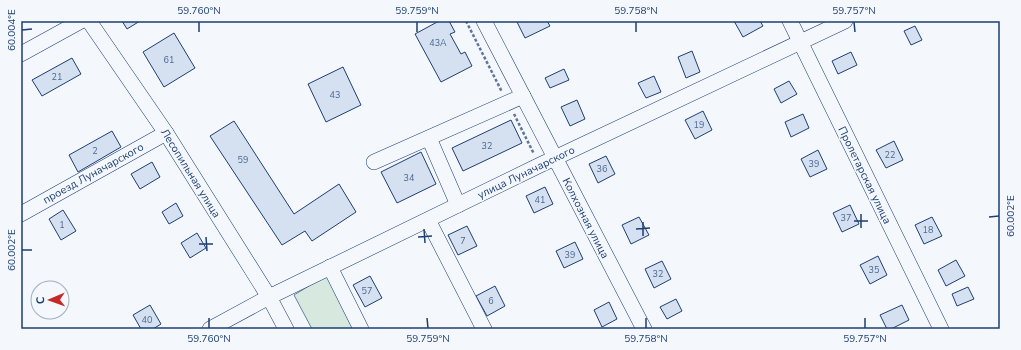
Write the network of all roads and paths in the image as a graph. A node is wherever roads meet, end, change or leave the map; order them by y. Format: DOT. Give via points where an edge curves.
graph roads {
  1 [pos="80,21"];
  2 [pos="89,21"];
  3 [pos="484,21"];
  4 [pos="790,21"];
  5 [pos="845,21"];
  6 [pos="800,42"];
  7 [pos="23,50"];
  8 [pos="523,96"];
  9 [pos="166,133"];
  10 [pos="429,138"];
  11 [pos="555,158"];
  12 [pos="374,162"];
  13 [pos="458,205"];
  14 [pos="21,214"];
  15 [pos="428,220"];
  16 [pos="330,267"];
  17 [pos="269,297"];
  18 [pos="210,329"];
  19 [pos="286,329"];
  20 [pos="361,329"];
  21 [pos="484,329"];
  22 [pos="644,329"];
  23 [pos="941,329"];
  1 -- 7 [label="street"];
  2 -- 9 [label="street, Лесопильная улица"];
  3 -- 8 [label="street, Колхозная улица"];
  4 -- 6 [label="street, Пролетарская улица"];
  5 -- 6 [label="street, улица Луначарского"];
  6 -- 11 [label="street, улица Луначарского"];
  6 -- 23 [label="street, Пролетарская улица"];
  8 -- 10 [label="street"];
  8 -- 11 [label="street, Колхозная улица"];
  9 -- 14 [label="street, проезд Луначарского"];
  9 -- 17 [label="street, Лесопильная улица"];
  10 -- 12 [label="street"];
  10 -- 13 [label="street"];
  11 -- 13 [label="street, улица Луначарского"];
  11 -- 22 [label="street, Колхозная улица"];
  13 -- 15 [label="street, улица Луначарского"];
  15 -- 16 [label="street, улица Луначарского"];
  15 -- 21 [label="street"];
  16 -- 17 [label="street, улица Луначарского"];
  16 -- 20 [label="street"];
  17 -- 18 [label="street, улица Луначарского"];
  17 -- 19 [label="street, Лесопильная улица"];
}
